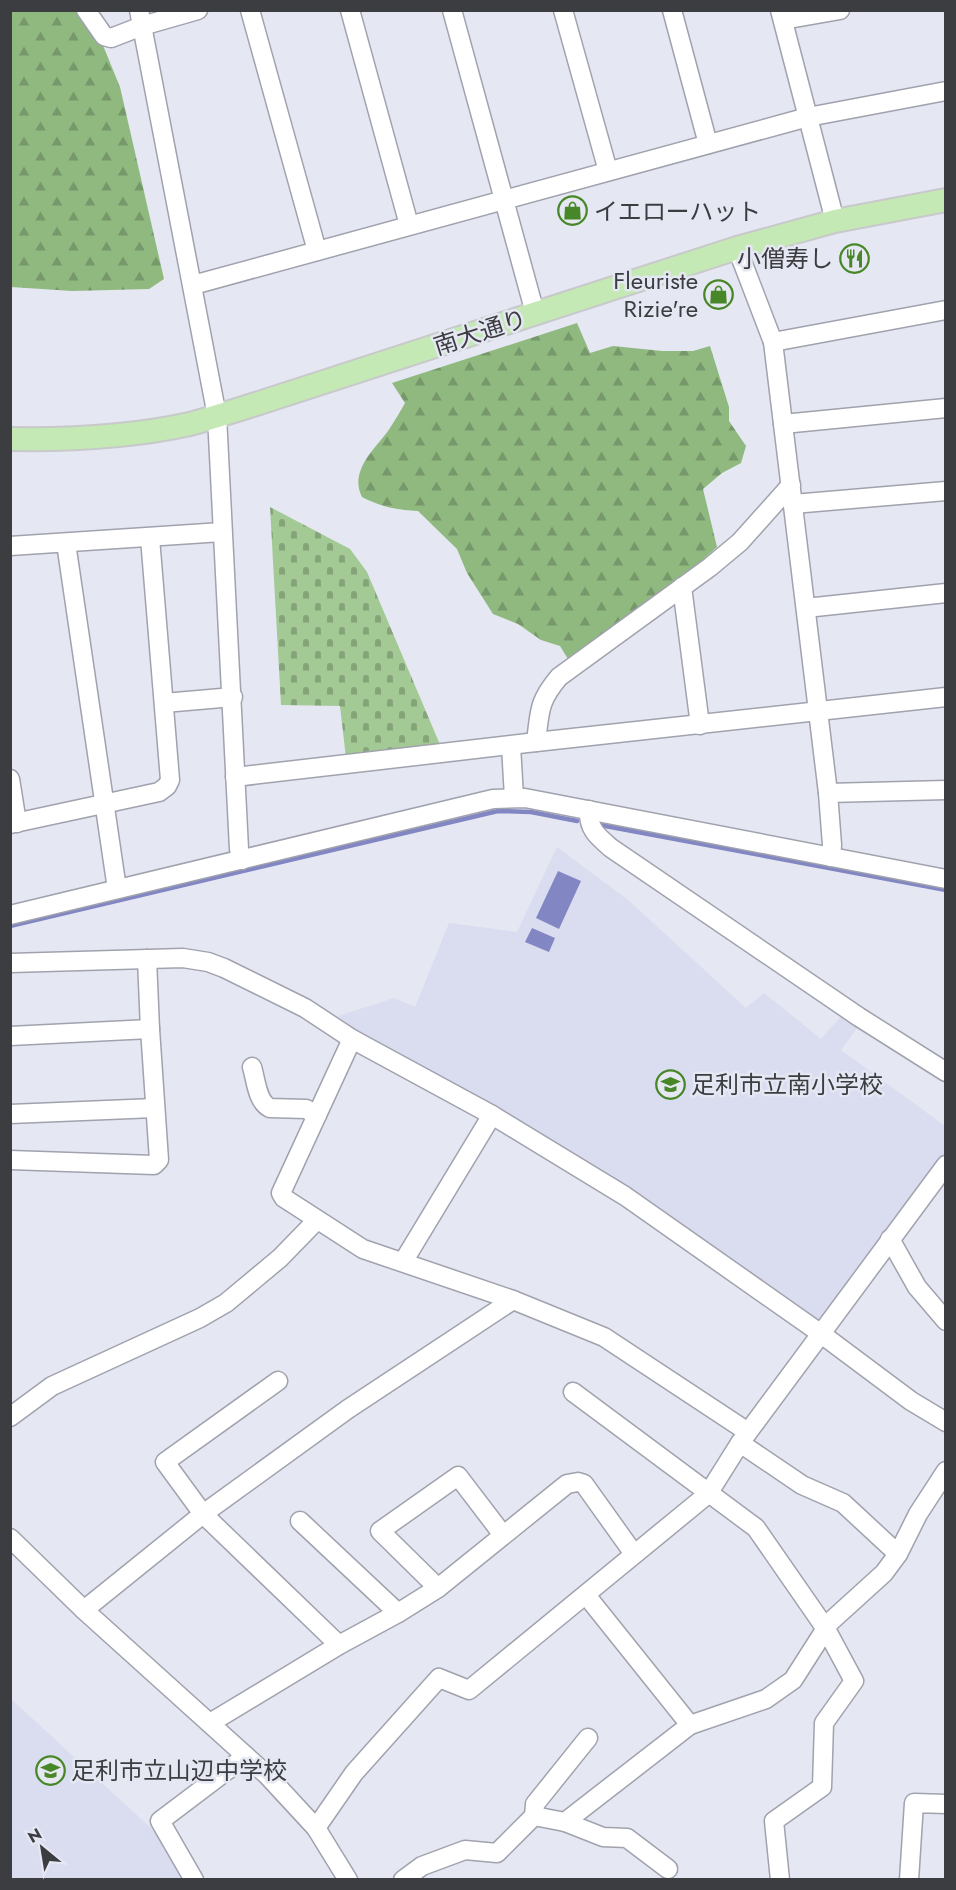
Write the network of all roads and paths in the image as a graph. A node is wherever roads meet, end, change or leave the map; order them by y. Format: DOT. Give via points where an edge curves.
graph roads {
  1 [pos="86,10"];
  2 [pos="198,10"];
  3 [pos="250,10"];
  4 [pos="350,10"];
  5 [pos="452,10"];
  6 [pos="563,10"];
  7 [pos="672,10"];
  8 [pos="840,10"];
  9 [pos="781,16"];
  10 [pos="141,18"];
  11 [pos="945,91"];
  12 [pos="808,117"];
  13 [pos="708,144"];
  14 [pos="608,171"];
  15 [pos="504,199"];
  16 [pos="945,200"];
  17 [pos="835,221"];
  18 [pos="409,225"];
  19 [pos="737,248"];
  20 [pos="317,251"];
  21 [pos="193,285"];
  22 [pos="945,310"];
  23 [pos="535,314"];
  24 [pos="773,342"];
  25 [pos="945,408"];
  26 [pos="217,416"];
  27 [pos="783,424"];
  28 [pos="10,439"];
  29 [pos="791,485"];
  30 [pos="945,491"];
  31 [pos="793,504"];
  32 [pos="222,532"];
  33 [pos="150,538"];
  34 [pos="66,543"];
  35 [pos="10,546"];
  36 [pos="682,587"];
  37 [pos="945,593"];
  38 [pos="806,608"];
  39 [pos="232,697"];
  40 [pos="945,698"];
  41 [pos="165,703"];
  42 [pos="817,712"];
  43 [pos="700,725"];
  44 [pos="536,742"];
  45 [pos="511,746"];
  46 [pos="235,777"];
  47 [pos="10,779"];
  48 [pos="945,790"];
  49 [pos="828,794"];
  50 [pos="514,797"];
  51 [pos="103,804"];
  52 [pos="589,810"];
  53 [pos="14,824"];
  54 [pos="831,857"];
  55 [pos="242,860"];
  56 [pos="945,879"];
  57 [pos="117,890"];
  58 [pos="10,915"];
  59 [pos="147,959"];
  60 [pos="10,963"];
  61 [pos="150,1029"];
  62 [pos="10,1036"];
  63 [pos="352,1039"];
  64 [pos="252,1067"];
  65 [pos="945,1072"];
  66 [pos="155,1108"];
  67 [pos="10,1114"];
  68 [pos="317,1115"];
  69 [pos="492,1115"];
  70 [pos="10,1160"];
  71 [pos="945,1165"];
  72 [pos="317,1220"];
  73 [pos="890,1239"];
  74 [pos="403,1262"];
  75 [pos="513,1300"];
  76 [pos="939,1301"];
  77 [pos="945,1321"];
  78 [pos="820,1333"];
  79 [pos="278,1381"];
  80 [pos="573,1392"];
  81 [pos="10,1417"];
  82 [pos="945,1422"];
  83 [pos="744,1437"];
  84 [pos="945,1471"];
  85 [pos="708,1494"];
  86 [pos="203,1514"];
  87 [pos="300,1521"];
  88 [pos="503,1535"];
  89 [pos="10,1538"];
  90 [pos="634,1554"];
  91 [pos="898,1554"];
  92 [pos="438,1588"];
  93 [pos="586,1595"];
  94 [pos="84,1610"];
  95 [pos="398,1614"];
  96 [pos="826,1629"];
  97 [pos="339,1645"];
  98 [pos="210,1723"];
  99 [pos="690,1725"];
  100 [pos="588,1738"];
  101 [pos="246,1756"];
  102 [pos="945,1804"];
  103 [pos="534,1816"];
  104 [pos="565,1822"];
  105 [pos="316,1828"];
  106 [pos="668,1869"];
  107 [pos="426,1873"];
  108 [pos="194,1880"];
  109 [pos="348,1880"];
  110 [pos="403,1880"];
  111 [pos="780,1880"];
  112 [pos="909,1880"];
  1 -- 10 [label="street" via="104,36 111,38"];
  2 -- 10 [label="street"];
  3 -- 20 [label="street"];
  4 -- 18 [label="street"];
  5 -- 15 [label="street"];
  6 -- 14 [label="street"];
  7 -- 13 [label="street"];
  8 -- 9 [label="street"];
  9 -- 12 [label="street"];
  10 -- 21 [label="street"];
  11 -- 12 [label="street"];
  12 -- 13 [label="street"];
  12 -- 17 [label="street"];
  13 -- 14 [label="street"];
  14 -- 15 [label="street"];
  15 -- 18 [label="street"];
  15 -- 23 [label="street"];
  16 -- 17 [label="main road, 南大通り"];
  17 -- 19 [label="main road, 南大通り"];
  18 -- 20 [label="street"];
  19 -- 23 [label="main road, 南大通り"];
  19 -- 24 [label="street"];
  20 -- 21 [label="street"];
  21 -- 26 [label="street"];
  22 -- 24 [label="street"];
  23 -- 26 [label="main road, 南大通り"];
  24 -- 27 [label="street"];
  25 -- 27 [label="street"];
  26 -- 28 [label="main road, 南大通り" via="144,432 63,440"];
  26 -- 32 [label="street"];
  27 -- 29 [label="street"];
  29 -- 31 [label="street"];
  29 -- 36 [label="street" via="740,543"];
  30 -- 31 [label="street"];
  31 -- 38 [label="street"];
  32 -- 33 [label="street"];
  32 -- 39 [label="street"];
  33 -- 34 [label="street"];
  33 -- 41 [label="street"];
  34 -- 35 [label="street"];
  34 -- 51 [label="street"];
  36 -- 43 [label="street"];
  36 -- 44 [label="street" via="559,677 541,705"];
  37 -- 38 [label="street"];
  38 -- 42 [label="street"];
  39 -- 41 [label="street"];
  39 -- 46 [label="street"];
  40 -- 42 [label="street"];
  41 -- 51 [label="street" via="170,780 167,786 159,792"];
  42 -- 43 [label="street"];
  42 -- 49 [label="street"];
  43 -- 44 [label="street"];
  44 -- 45 [label="street"];
  45 -- 46 [label="street"];
  45 -- 50 [label="street"];
  46 -- 55 [label="street"];
  47 -- 53 [label="street"];
  48 -- 49 [label="street"];
  49 -- 54 [label="street"];
  50 -- 52 [label="street"];
  50 -- 55 [label="street"];
  51 -- 53 [label="street"];
  51 -- 57 [label="street"];
  52 -- 54 [label="street"];
  52 -- 65 [label="street" via="593,834 611,848"];
  54 -- 56 [label="street"];
  55 -- 57 [label="street"];
  57 -- 58 [label="street"];
  59 -- 60 [label="street"];
  59 -- 61 [label="street"];
  59 -- 63 [label="street" via="183,958 224,968 305,1008"];
  61 -- 62 [label="street"];
  61 -- 66 [label="street"];
  63 -- 68 [label="street"];
  63 -- 69 [label="street"];
  64 -- 68 [label="street" via="265,1106 306,1109"];
  66 -- 67 [label="street"];
  66 -- 70 [label="street" via="159,1160 154,1165"];
  68 -- 72 [label="street" via="281,1193"];
  69 -- 74 [label="street"];
  69 -- 78 [label="street" via="625,1196"];
  71 -- 73 [label="street"];
  72 -- 74 [label="street" via="363,1249"];
  72 -- 81 [label="street" via="280,1258 226,1303 52,1386"];
  73 -- 76 [label="street" via="917,1287"];
  73 -- 78 [label="street"];
  74 -- 75 [label="street"];
  75 -- 83 [label="street" via="604,1337"];
  75 -- 86 [label="street" via="348,1409"];
  76 -- 77 [label="street"];
  78 -- 82 [label="street"];
  78 -- 83 [label="street"];
  79 -- 86 [label="street" via="165,1462"];
  80 -- 85 [label="street"];
  83 -- 85 [label="street"];
  83 -- 91 [label="street" via="802,1485 843,1503"];
  84 -- 91 [label="street"];
  85 -- 90 [label="street"];
  85 -- 96 [label="street" via="756,1528"];
  86 -- 94 [label="street"];
  86 -- 97 [label="street"];
  87 -- 95 [label="street"];
  88 -- 90 [label="street" via="567,1484 578,1482 592,1492"];
  88 -- 92 [label="street"];
  88 -- 92 [label="street" via="458,1476 380,1531"];
  89 -- 94 [label="street"];
  90 -- 93 [label="street"];
  91 -- 96 [label="street" via="884,1574"];
  92 -- 95 [label="street"];
  93 -- 99 [label="street"];
  93 -- 105 [label="street" via="470,1690 439,1678 354,1773"];
  94 -- 98 [label="street"];
  95 -- 97 [label="street"];
  96 -- 99 [label="street" via="793,1680 780,1690 766,1699"];
  96 -- 111 [label="street" via="854,1681 824,1723 822,1787 774,1821"];
  97 -- 98 [label="street"];
  98 -- 101 [label="street"];
  99 -- 104 [label="street"];
  100 -- 103 [label="street" via="535,1804"];
  101 -- 105 [label="street"];
  101 -- 108 [label="street" via="160,1821"];
  102 -- 112 [label="street" via="914,1803"];
  103 -- 104 [label="street"];
  103 -- 107 [label="street" via="497,1853 465,1850"];
  104 -- 106 [label="street" via="603,1836 627,1838"];
  105 -- 109 [label="street"];
  107 -- 110 [label="street"];
}
